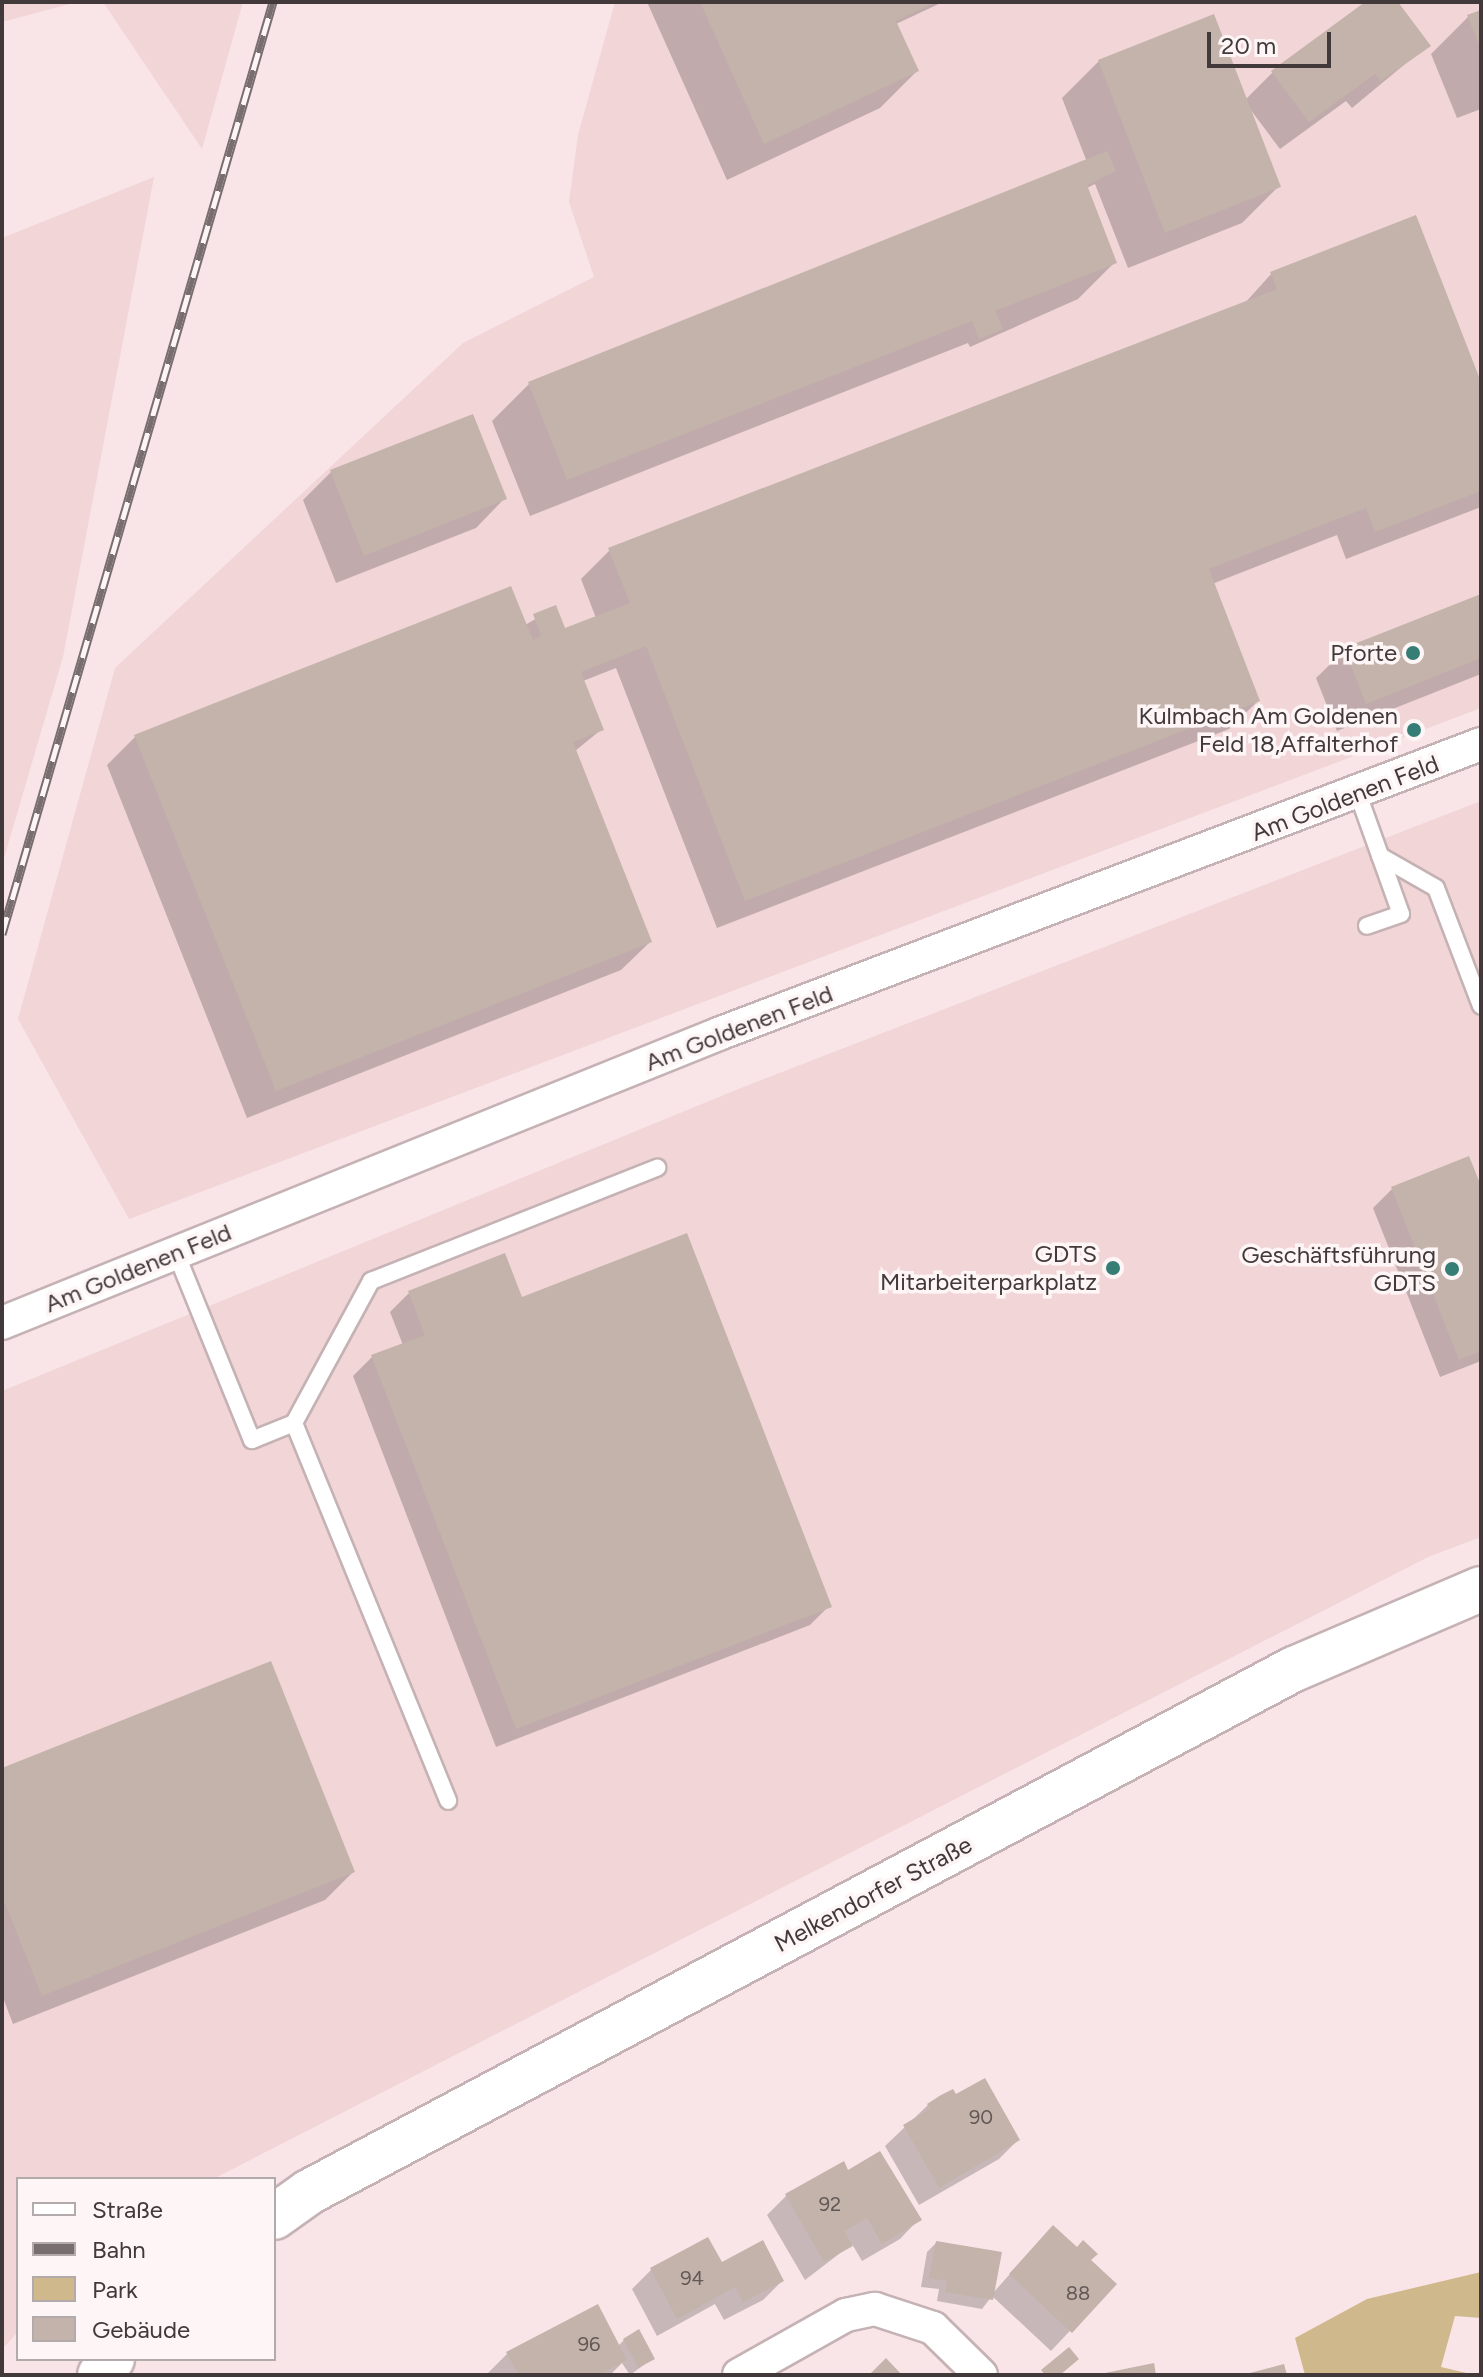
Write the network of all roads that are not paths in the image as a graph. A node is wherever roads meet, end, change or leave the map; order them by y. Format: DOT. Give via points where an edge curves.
graph roads {
  1 [pos="1481,744"];
  2 [pos="1358,794"];
  3 [pos="1380,856"];
  4 [pos="1367,926"];
  5 [pos="1481,1006"];
  6 [pos="657,1168"];
  7 [pos="176,1253"];
  8 [pos="2,1323"];
  9 [pos="294,1423"];
  10 [pos="1481,1589"];
  11 [pos="448,1801"];
  12 [pos="276,2216"];
  13 [pos="739,2375"];
  14 [pos="981,2375"];
  1 -- 2 [label="street, Am Goldenen Feld"];
  2 -- 3 [label="lane"];
  2 -- 7 [label="street, Am Goldenen Feld" via="721,1033"];
  3 -- 4 [label="lane" via="1401,914"];
  3 -- 5 [label="lane" via="1436,888"];
  6 -- 9 [label="lane" via="371,1281"];
  7 -- 8 [label="street, Am Goldenen Feld"];
  7 -- 9 [label="lane" via="252,1440"];
  9 -- 11 [label="lane"];
  10 -- 12 [label="street, Melkendorfer Straße" via="1294,1669 309,2192"];
  13 -- 14 [label="street" via="846,2315 875,2309 933,2328"];
}
